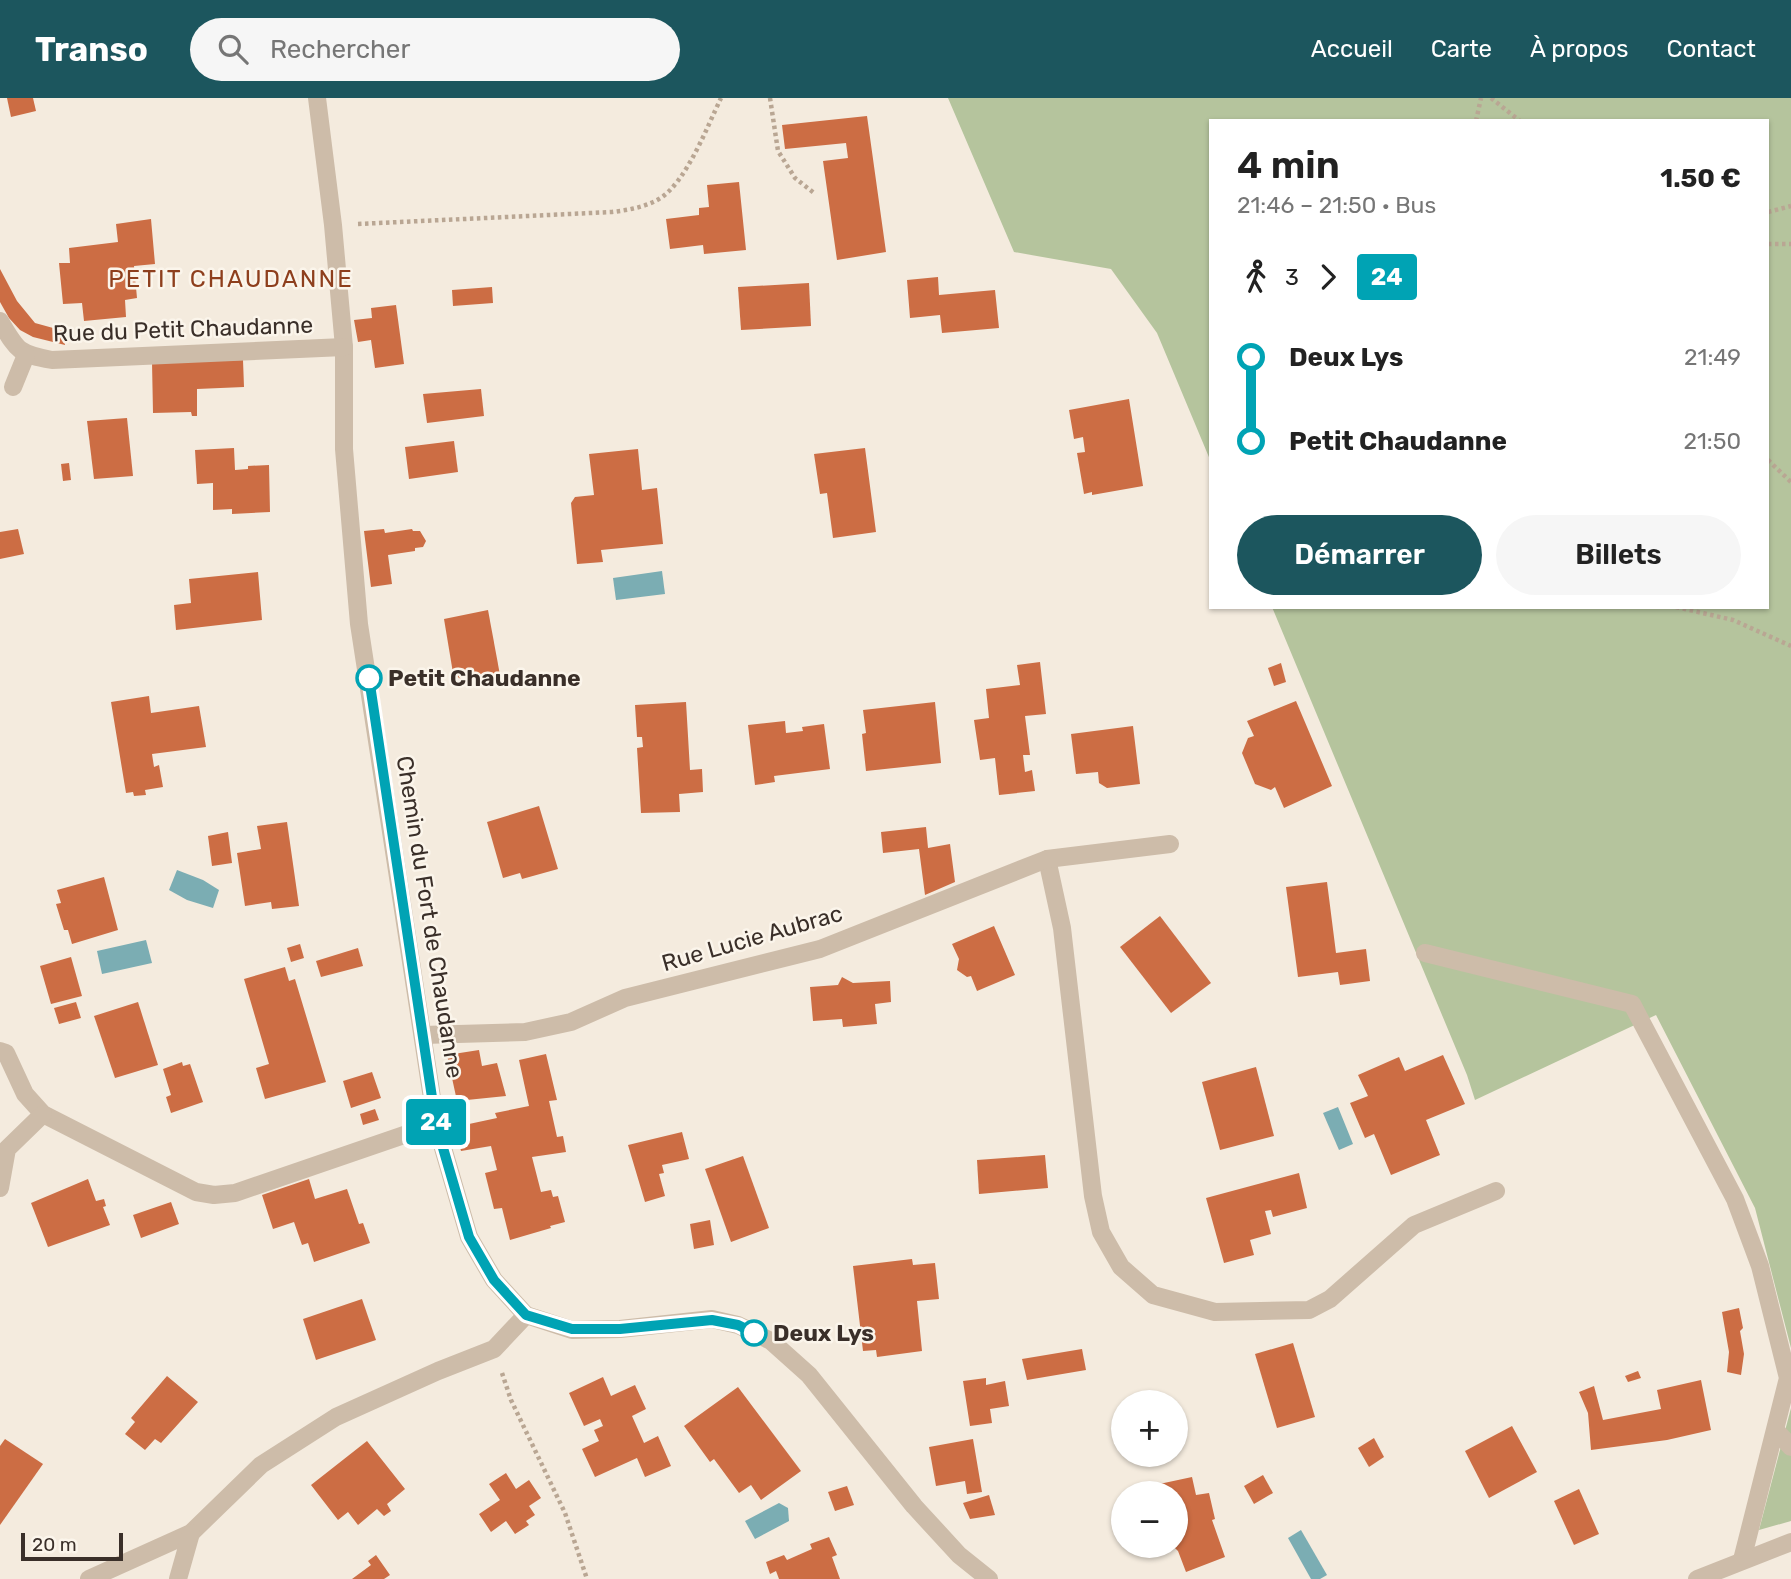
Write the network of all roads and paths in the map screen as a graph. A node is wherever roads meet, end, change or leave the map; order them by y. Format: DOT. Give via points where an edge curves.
graph roads {
  1 [pos="317,98"];
  2 [pos="721,98"];
  3 [pos="770,98"];
  4 [pos="1481,98"];
  5 [pos="1491,98"];
  6 [pos="1476,119"];
  7 [pos="1517,119"];
  8 [pos="814,193"];
  9 [pos="1791,206"];
  10 [pos="1769,212"];
  11 [pos="333,225"];
  12 [pos="1769,244"];
  13 [pos="1791,244"];
  14 [pos="0,321"];
  15 [pos="344,348"];
  16 [pos="26,355"];
  17 [pos="13,387"];
  18 [pos="1769,461"];
  19 [pos="1791,482"];
  20 [pos="1685,609"];
  21 [pos="1791,646"];
  22 [pos="1170,844"];
  23 [pos="1047,859"];
  24 [pos="1425,953"];
  25 [pos="424,1035"];
  26 [pos="0,1051"];
  27 [pos="43,1114"];
  28 [pos="436,1124"];
  29 [pos="3,1145"];
  30 [pos="0,1188"];
  31 [pos="1496,1191"];
  32 [pos="526,1315"];
  33 [pos="494,1349"];
  34 [pos="1776,1431"];
  35 [pos="1791,1447"];
  36 [pos="191,1533"];
  37 [pos="1791,1542"];
  38 [pos="1742,1560"];
  39 [pos="89,1579"];
  40 [pos="178,1579"];
  41 [pos="587,1579"];
  42 [pos="989,1579"];
  43 [pos="1697,1579"];
  1 -- 11 [label="street, Chemin du Fort de Chaudanne"];
  2 -- 11 [label="path" via="679,183 641,207"];
  3 -- 8 [label="path" via="778,151 795,178"];
  4 -- 6 [label="path"];
  5 -- 7 [label="path"];
  9 -- 10 [label="path"];
  11 -- 15 [label="street, Chemin du Fort de Chaudanne"];
  12 -- 13 [label="path"];
  14 -- 16 [label="street, Rue du Petit Chaudanne"];
  15 -- 16 [label="street, Rue du Petit Chaudanne" via="52,360"];
  15 -- 25 [label="street, Chemin du Fort de Chaudanne" via="344,449 359,624"];
  16 -- 17 [label="street"];
  18 -- 19 [label="path"];
  20 -- 21 [label="path" via="1733,620"];
  22 -- 23 [label="street, Rue Lucie Aubrac"];
  23 -- 25 [label="street, Rue Lucie Aubrac" via="820,949 625,998 571,1022 525,1032"];
  23 -- 31 [label="street" via="1062,928 1101,1232 1121,1266 1153,1295 1216,1312 1309,1310 1330,1299 1414,1225"];
  24 -- 34 [label="street" via="1632,1004 1735,1199 1760,1266 1788,1378"];
  25 -- 28 [label="street, Chemin du Fort de Chaudanne"];
  26 -- 27 [label="street" via="6,1053 24,1094"];
  27 -- 28 [label="street" via="196,1192 214,1195 235,1193"];
  27 -- 29 [label="street"];
  28 -- 32 [label="street, Chemin du Fort de Chaudanne" via="469,1237 494,1280"];
  29 -- 30 [label="street"];
  32 -- 33 [label="street"];
  32 -- 42 [label="street" via="572,1329 712,1320 738,1325 771,1341 809,1375 914,1506 959,1555"];
  33 -- 36 [label="street" via="336,1417 261,1465"];
  33 -- 41 [label="path" via="511,1400 565,1514"];
  34 -- 35 [label="street"];
  34 -- 38 [label="street"];
  36 -- 39 [label="street"];
  36 -- 40 [label="street"];
  37 -- 38 [label="street"];
  38 -- 43 [label="street"];
}
